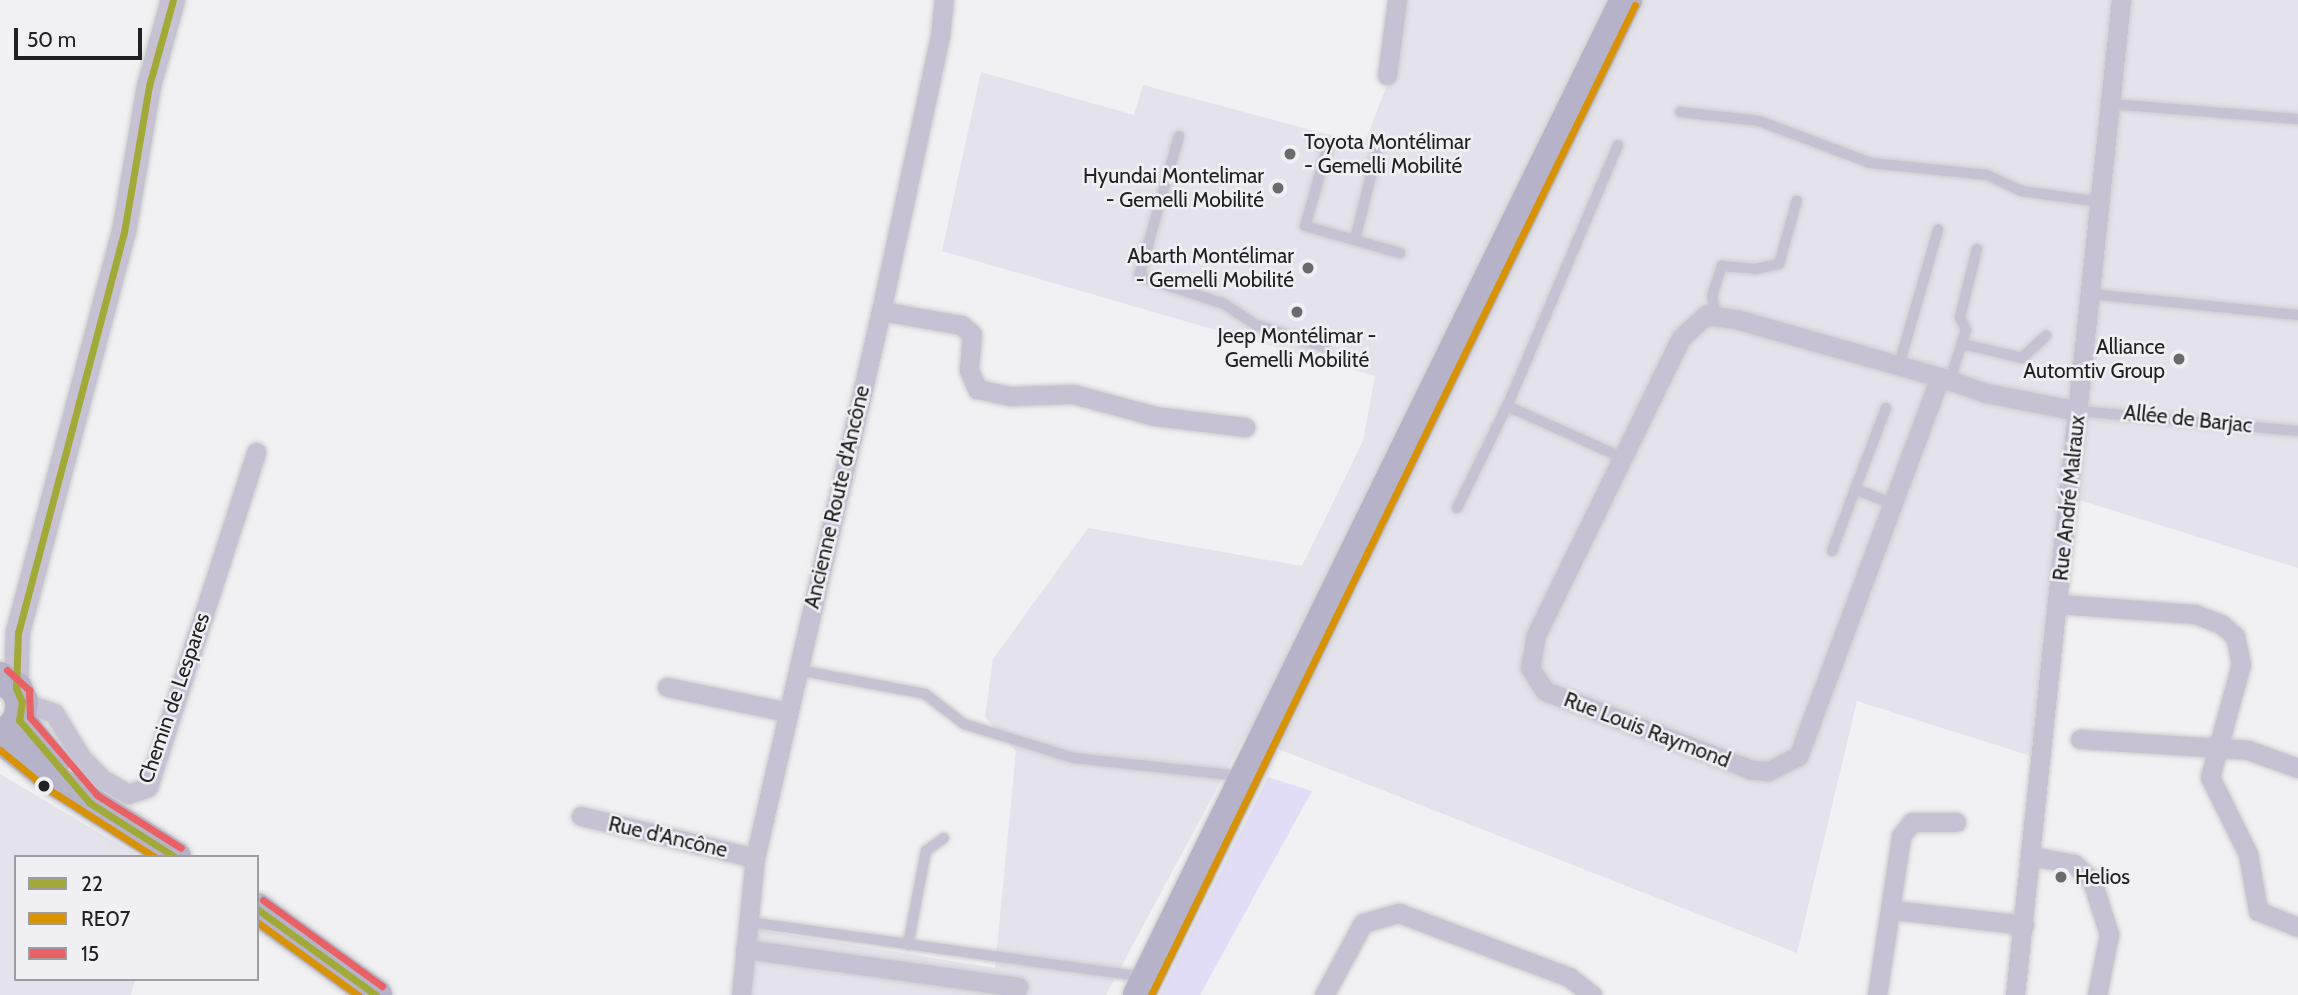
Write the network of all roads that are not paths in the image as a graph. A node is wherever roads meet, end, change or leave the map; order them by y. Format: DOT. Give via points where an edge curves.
graph roads {
  1 [pos="173,0"];
  2 [pos="944,0"];
  3 [pos="1397,0"];
  4 [pos="1626,0"];
  5 [pos="2121,0"];
  6 [pos="1387,75"];
  7 [pos="2110,104"];
  8 [pos="1680,111"];
  9 [pos="2298,120"];
  10 [pos="1179,136"];
  11 [pos="1329,144"];
  12 [pos="1618,145"];
  13 [pos="1377,150"];
  14 [pos="1797,201"];
  15 [pos="2100,202"];
  16 [pos="1938,230"];
  17 [pos="1355,240"];
  18 [pos="1977,249"];
  19 [pos="1400,254"];
  20 [pos="2091,294"];
  21 [pos="881,310"];
  22 [pos="2298,315"];
  23 [pos="1717,317"];
  24 [pos="2046,336"];
  25 [pos="1963,344"];
  26 [pos="1325,347"];
  27 [pos="1899,365"];
  28 [pos="1945,379"];
  29 [pos="1507,406"];
  30 [pos="1886,408"];
  31 [pos="2078,411"];
  32 [pos="1245,427"];
  33 [pos="2298,431"];
  34 [pos="256,452"];
  35 [pos="1623,458"];
  36 [pos="1855,489"];
  37 [pos="1893,504"];
  38 [pos="1457,508"];
  39 [pos="1832,551"];
  40 [pos="2058,604"];
  41 [pos="797,670"];
  42 [pos="667,687"];
  43 [pos="8,703"];
  44 [pos="788,712"];
  45 [pos="2080,739"];
  46 [pos="2215,746"];
  47 [pos="2298,768"];
  48 [pos="1247,776"];
  49 [pos="581,816"];
  50 [pos="1956,822"];
  51 [pos="944,838"];
  52 [pos="172,855"];
  53 [pos="2031,856"];
  54 [pos="755,858"];
  55 [pos="259,910"];
  56 [pos="1893,910"];
  57 [pos="748,922"];
  58 [pos="2024,925"];
  59 [pos="2298,927"];
  60 [pos="908,944"];
  61 [pos="746,949"];
  62 [pos="1143,986"];
  63 [pos="1018,987"];
  64 [pos="376,995"];
  65 [pos="741,995"];
  66 [pos="1324,995"];
  67 [pos="1592,995"];
  68 [pos="1877,995"];
  69 [pos="2015,995"];
  70 [pos="2097,995"];
  1 -- 43 [label="street" via="149,86 124,232 18,632"];
  2 -- 21 [label="street, Ancienne Route d'Ancône"];
  3 -- 6 [label="street"];
  4 -- 48 [label="main road"];
  5 -- 7 [label="street, Rue André Malraux"];
  7 -- 9 [label="lane"];
  7 -- 15 [label="street, Rue André Malraux"];
  8 -- 15 [label="lane" via="1759,121 1871,163 1987,175 2022,191"];
  10 -- 26 [label="lane" via="1139,276 1224,304 1256,325"];
  11 -- 17 [label="lane" via="1305,226"];
  12 -- 29 [label="lane"];
  13 -- 17 [label="lane"];
  14 -- 23 [label="lane" via="1779,264 1755,269 1722,266 1712,296"];
  15 -- 20 [label="street, Rue André Malraux"];
  16 -- 27 [label="lane"];
  17 -- 19 [label="lane"];
  18 -- 25 [label="lane" via="1960,317 1966,330"];
  20 -- 22 [label="lane"];
  20 -- 31 [label="street, Rue André Malraux"];
  21 -- 32 [label="street" via="961,325 972,334 969,370 976,389 1011,396 1073,394 1155,416"];
  21 -- 41 [label="street, Ancienne Route d'Ancône"];
  23 -- 27 [label="street"];
  23 -- 35 [label="street, Rue Louis Raymond" via="1706,315 1681,338"];
  24 -- 25 [label="lane" via="2022,358"];
  25 -- 28 [label="lane"];
  27 -- 28 [label="street"];
  28 -- 31 [label="street" via="1986,393"];
  28 -- 37 [label="street, Rue Louis Raymond"];
  29 -- 35 [label="lane"];
  29 -- 38 [label="lane"];
  30 -- 36 [label="lane"];
  31 -- 33 [label="lane, Allée de Barjac"];
  31 -- 40 [label="street, Rue André Malraux"];
  34 -- 43 [label="street, Chemin de Lespares" via="148,787 128,794 102,779 81,757 54,713"];
  35 -- 37 [label="street, Rue Louis Raymond" via="1536,635 1530,668 1545,691 1752,770 1768,771 1798,756"];
  36 -- 37 [label="lane"];
  36 -- 39 [label="lane"];
  40 -- 46 [label="street" via="2195,614 2235,635 2241,664"];
  40 -- 53 [label="street, Rue André Malraux"];
  41 -- 44 [label="street, Ancienne Route d'Ancône"];
  41 -- 48 [label="lane" via="925,694 964,724 1074,758"];
  42 -- 44 [label="street"];
  43 -- 52 [label="main road" via="90,803"];
  44 -- 54 [label="street, Ancienne Route d'Ancône"];
  45 -- 46 [label="street"];
  46 -- 47 [label="street" via="2248,750"];
  46 -- 59 [label="street" via="2210,778 2248,854 2258,911"];
  48 -- 62 [label="main road"];
  49 -- 54 [label="street, Rue d'Ancône"];
  50 -- 56 [label="street" via="1912,822 1905,828"];
  51 -- 60 [label="lane" via="926,851"];
  53 -- 58 [label="street, Rue André Malraux"];
  53 -- 70 [label="street" via="2074,864 2092,881 2109,934"];
  54 -- 57 [label="street, Ancienne Route d'Ancône"];
  55 -- 64 [label="main road"];
  56 -- 58 [label="street"];
  56 -- 68 [label="street"];
  57 -- 60 [label="lane"];
  57 -- 61 [label="street, Ancienne Route d'Ancône"];
  58 -- 69 [label="street, Rue André Malraux"];
  60 -- 62 [label="lane"];
  61 -- 63 [label="street"];
  61 -- 65 [label="street, Ancienne Route d'Ancône"];
  66 -- 67 [label="street" via="1363,923 1399,913 1569,977"];
}
